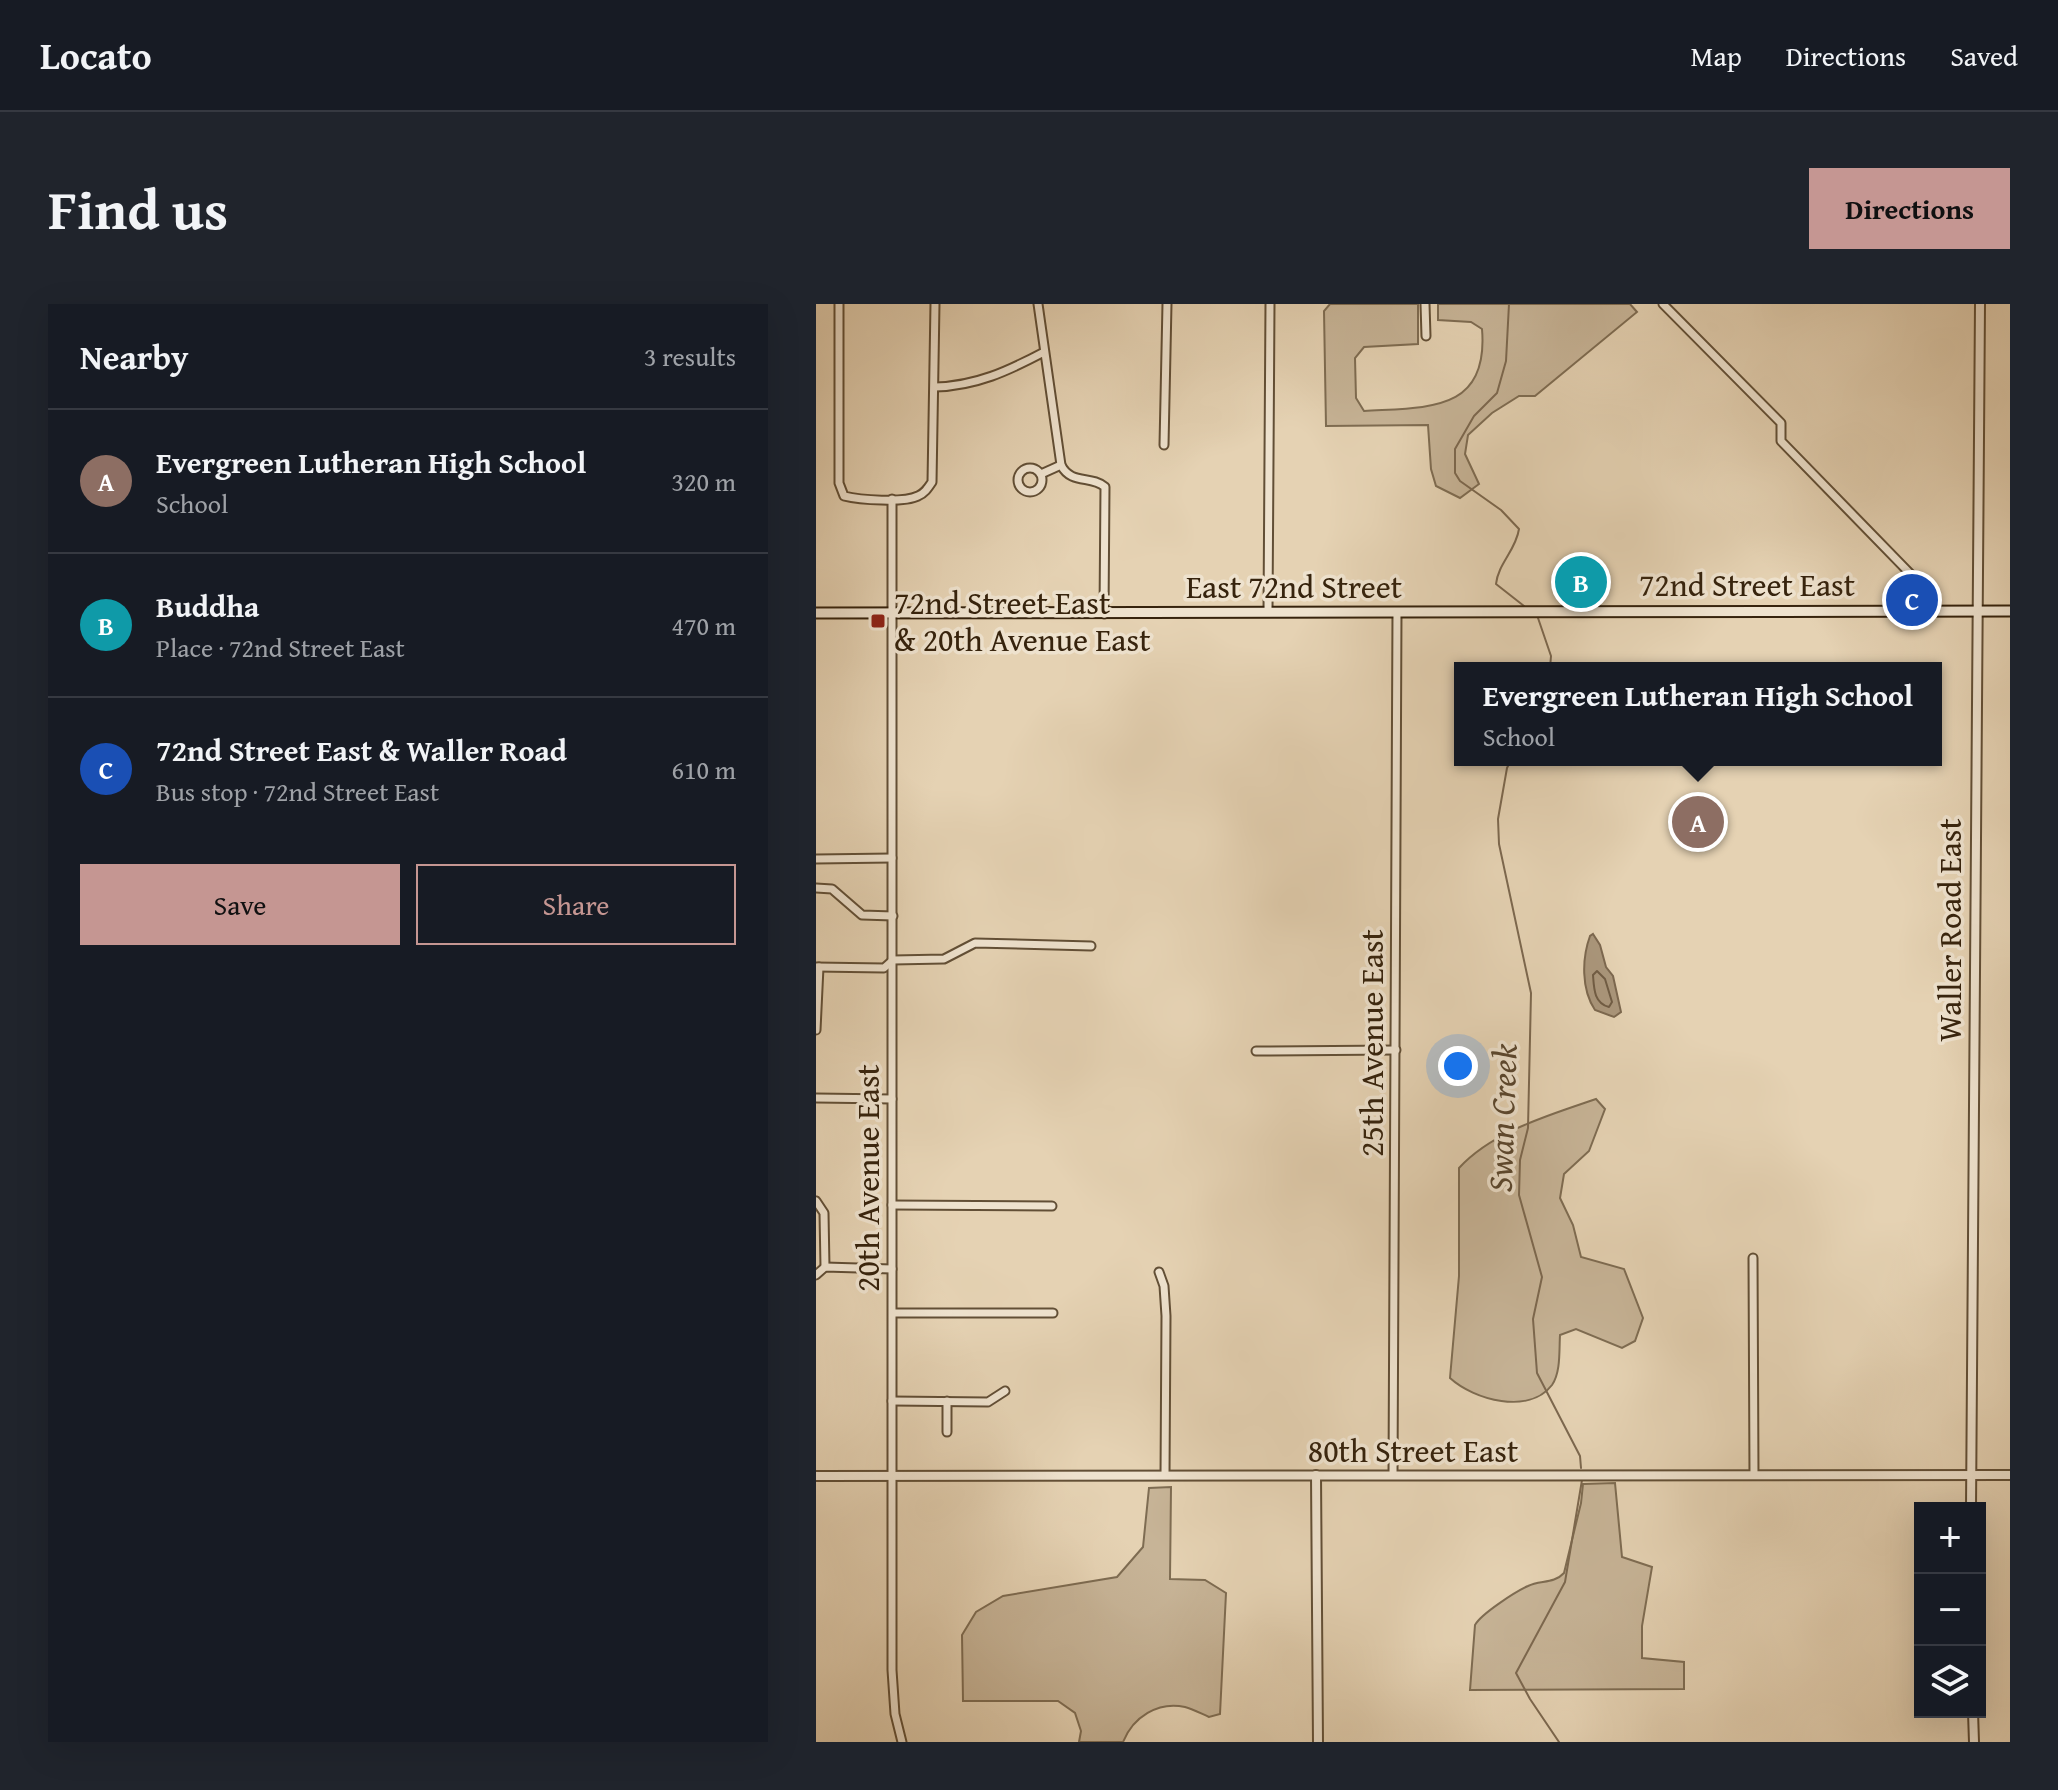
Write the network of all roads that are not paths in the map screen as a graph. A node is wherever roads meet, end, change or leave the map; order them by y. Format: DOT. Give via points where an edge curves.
graph roads {
  1 [pos="839,304"];
  2 [pos="935,304"];
  3 [pos="1038,304"];
  4 [pos="1167,304"];
  5 [pos="1270,304"];
  6 [pos="1425,304"];
  7 [pos="1663,304"];
  8 [pos="1980,304"];
  9 [pos="1426,336"];
  10 [pos="1044,352"];
  11 [pos="935,387"];
  12 [pos="1164,445"];
  13 [pos="1061,465"];
  14 [pos="1041,474"];
  15 [pos="892,499"];
  16 [pos="1937,611"];
  17 [pos="1977,611"];
  18 [pos="2010,611"];
  19 [pos="1268,612"];
  20 [pos="1397,612"];
  21 [pos="1531,612"];
  22 [pos="816,613"];
  23 [pos="891,614"];
  24 [pos="1104,614"];
  25 [pos="892,858"];
  26 [pos="816,859"];
  27 [pos="816,888"];
  28 [pos="893,916"];
  29 [pos="1091,946"];
  30 [pos="893,960"];
  31 [pos="817,967"];
  32 [pos="816,1030"];
  33 [pos="1396,1050"];
  34 [pos="1256,1051"];
  35 [pos="816,1098"];
  36 [pos="892,1099"];
  37 [pos="819,1203"];
  38 [pos="892,1205"];
  39 [pos="1052,1206"];
  40 [pos="1753,1258"];
  41 [pos="825,1267"];
  42 [pos="892,1269"];
  43 [pos="1159,1272"];
  44 [pos="816,1275"];
  45 [pos="893,1313"];
  46 [pos="1053,1313"];
  47 [pos="1005,1391"];
  48 [pos="892,1401"];
  49 [pos="947,1401"];
  50 [pos="947,1432"];
  51 [pos="893,1475"];
  52 [pos="1165,1475"];
  53 [pos="1316,1475"];
  54 [pos="1393,1475"];
  55 [pos="1754,1475"];
  56 [pos="1971,1475"];
  57 [pos="2010,1475"];
  58 [pos="816,1476"];
  59 [pos="1971,1502"];
  60 [pos="1973,1718"];
  61 [pos="902,1742"];
  62 [pos="1318,1742"];
  63 [pos="1974,1742"];
  1 -- 15 [label="street" via="840,490 849,498"];
  2 -- 11 [label="street"];
  3 -- 10 [label="street"];
  4 -- 12 [label="street"];
  5 -- 19 [label="street"];
  6 -- 9 [label="street"];
  7 -- 16 [label="street" via="1781,423 1781,441 1929,593"];
  8 -- 17 [label="street, Waller Road East"];
  10 -- 11 [label="street" via="987,380"];
  10 -- 13 [label="street"];
  11 -- 15 [label="street" via="932,482 914,498"];
  13 -- 14 [label="street"];
  13 -- 24 [label="street" via="1074,478 1104,485 1106,491"];
  15 -- 23 [label="street, 20th Avenue East"];
  16 -- 17 [label="main road, 72nd Street East"];
  16 -- 21 [label="main road, 72nd Street East"];
  17 -- 18 [label="main road, 72nd Street East"];
  17 -- 56 [label="street, Waller Road East"];
  19 -- 20 [label="main road, East 72nd Street"];
  19 -- 24 [label="main road, East 72nd Street"];
  20 -- 21 [label="main road, East 72nd Street"];
  20 -- 33 [label="street, 25th Avenue East"];
  22 -- 23 [label="main road, East 72nd Street"];
  23 -- 24 [label="main road, East 72nd Street"];
  23 -- 25 [label="street, 20th Avenue East"];
  25 -- 26 [label="street"];
  25 -- 28 [label="street, 20th Avenue East"];
  27 -- 28 [label="street" via="839,893 862,915"];
  28 -- 30 [label="street, 20th Avenue East"];
  29 -- 30 [label="street" via="975,943 944,959"];
  30 -- 31 [label="street" via="884,968"];
  30 -- 36 [label="street, 20th Avenue East"];
  31 -- 32 [label="street"];
  33 -- 34 [label="street"];
  33 -- 54 [label="street, 25th Avenue East"];
  35 -- 36 [label="street"];
  36 -- 38 [label="street, 20th Avenue East"];
  37 -- 41 [label="street" via="824,1213"];
  38 -- 39 [label="street"];
  38 -- 42 [label="street, 20th Avenue East"];
  40 -- 55 [label="street"];
  41 -- 42 [label="street"];
  41 -- 44 [label="street"];
  42 -- 45 [label="street, 20th Avenue East"];
  43 -- 52 [label="street" via="1166,1316"];
  45 -- 46 [label="street"];
  45 -- 48 [label="street, 20th Avenue East"];
  47 -- 49 [label="street" via="988,1402"];
  48 -- 49 [label="street"];
  48 -- 51 [label="street, 20th Avenue East"];
  49 -- 50 [label="street"];
  51 -- 52 [label="street, 80th Street East"];
  51 -- 58 [label="street, 80th Street East"];
  51 -- 61 [label="street, 20th Avenue East" via="892,1670"];
  52 -- 53 [label="street, 80th Street East"];
  53 -- 54 [label="street, 80th Street East"];
  53 -- 62 [label="street"];
  54 -- 55 [label="street, 80th Street East"];
  55 -- 56 [label="street, 80th Street East"];
  56 -- 57 [label="street, 80th Street East"];
  56 -- 59 [label="street, Waller Road East"];
  60 -- 63 [label="street"];
}
